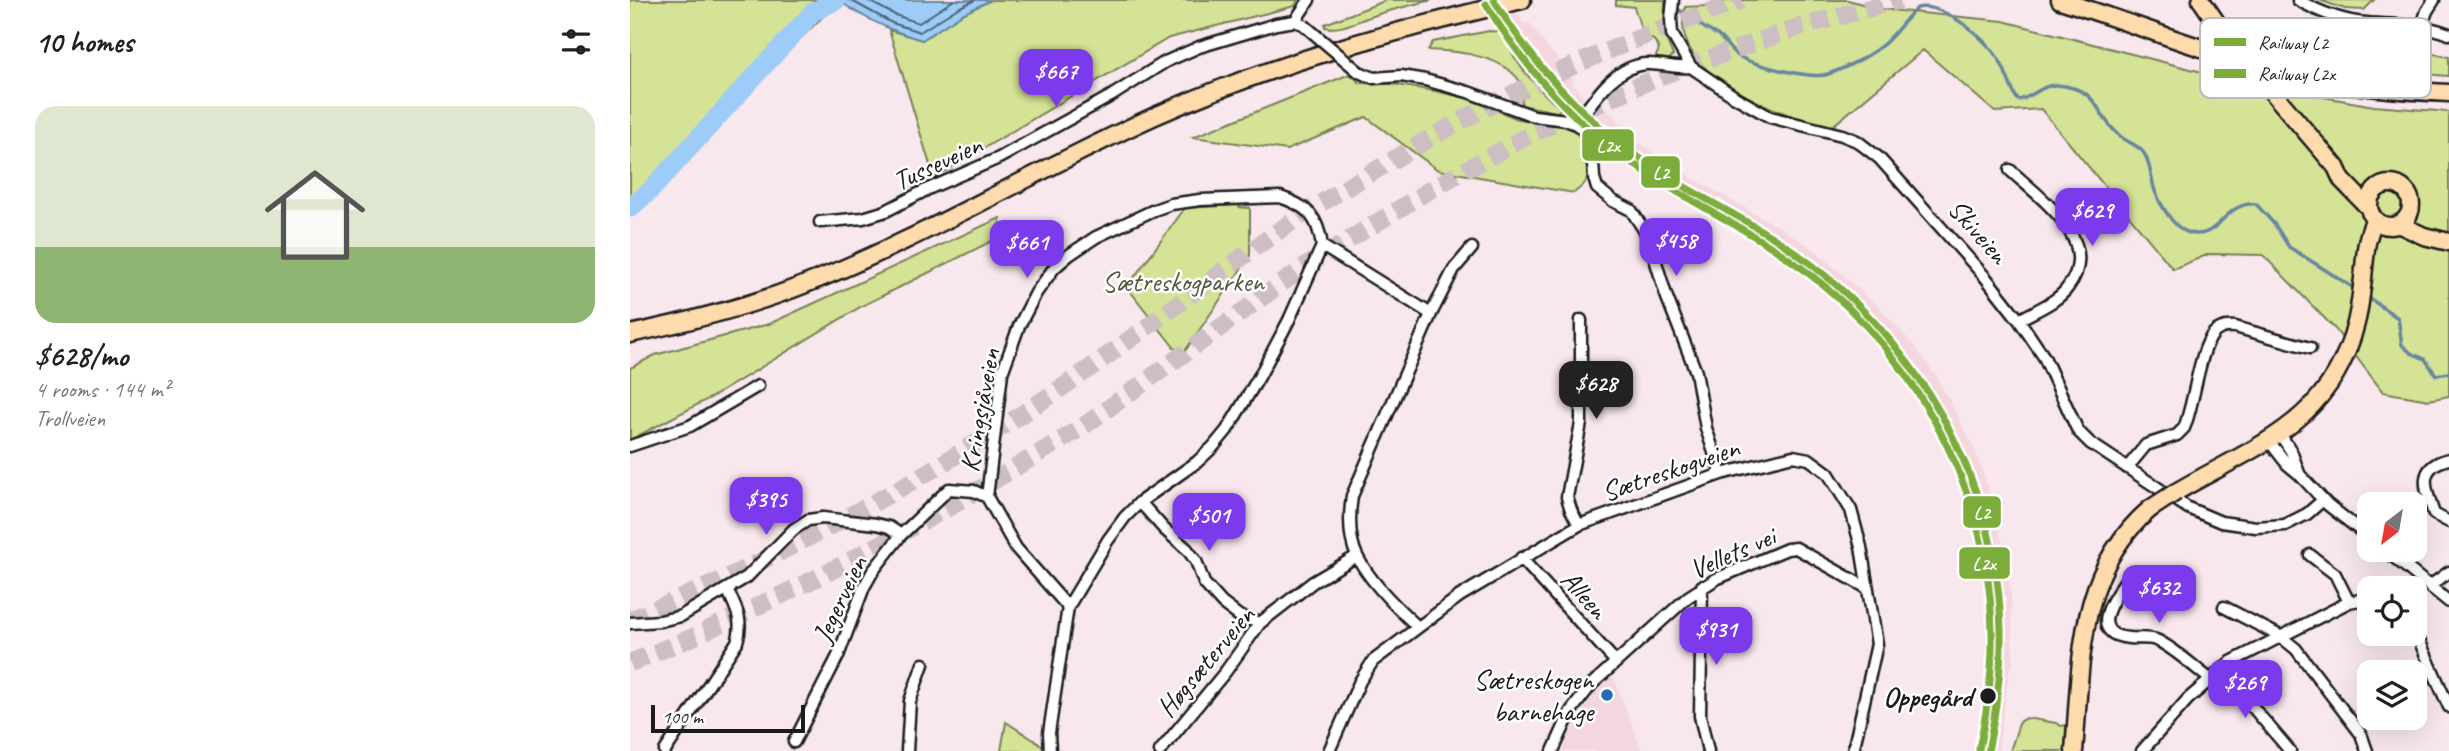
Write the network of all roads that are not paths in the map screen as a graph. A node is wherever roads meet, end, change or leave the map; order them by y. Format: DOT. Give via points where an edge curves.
graph roads {
  1 [pos="1309,0"];
  2 [pos="1522,0"];
  3 [pos="1673,0"];
  4 [pos="2060,0"];
  5 [pos="2201,0"];
  6 [pos="2298,0"];
  7 [pos="2434,0"];
  8 [pos="2213,18"];
  9 [pos="2342,18"];
  10 [pos="2425,18"];
  11 [pos="1299,23"];
  12 [pos="2431,28"];
  13 [pos="2449,34"];
  14 [pos="2200,48"];
  15 [pos="1691,67"];
  16 [pos="2431,92"];
  17 [pos="2449,93"];
  18 [pos="2431,96"];
  19 [pos="2277,98"];
  20 [pos="2449,100"];
  21 [pos="1576,124"];
  22 [pos="2336,167"];
  23 [pos="2010,170"];
  24 [pos="2375,190"];
  25 [pos="2410,211"];
  26 [pos="2382,219"];
  27 [pos="820,222"];
  28 [pos="2443,240"];
  29 [pos="1322,246"];
  30 [pos="1472,248"];
  31 [pos="1432,314"];
  32 [pos="1581,320"];
  33 [pos="2019,320"];
  34 [pos="630,334"];
  35 [pos="2310,348"];
  36 [pos="758,386"];
  37 [pos="2275,437"];
  38 [pos="630,446"];
  39 [pos="2449,458"];
  40 [pos="2127,468"];
  41 [pos="1721,474"];
  42 [pos="987,497"];
  43 [pos="2323,500"];
  44 [pos="1140,502"];
  45 [pos="2449,522"];
  46 [pos="1579,526"];
  47 [pos="2357,527"];
  48 [pos="901,535"];
  49 [pos="1357,555"];
  50 [pos="2310,555"];
  51 [pos="1521,558"];
  52 [pos="2401,562"];
  53 [pos="2449,572"];
  54 [pos="2125,581"];
  55 [pos="2431,585"];
  56 [pos="1702,586"];
  57 [pos="1867,588"];
  58 [pos="727,589"];
  59 [pos="2357,600"];
  60 [pos="2449,601"];
  61 [pos="2349,602"];
  62 [pos="1068,607"];
  63 [pos="2224,607"];
  64 [pos="630,623"];
  65 [pos="1260,623"];
  66 [pos="1418,627"];
  67 [pos="2280,636"];
  68 [pos="2422,646"];
  69 [pos="1615,661"];
  70 [pos="923,664"];
  71 [pos="2221,670"];
  72 [pos="2210,679"];
  73 [pos="2449,707"];
  74 [pos="794,742"];
  75 [pos="664,751"];
  76 [pos="907,751"];
  77 [pos="1050,751"];
  78 [pos="1160,751"];
  79 [pos="1329,751"];
  80 [pos="1553,751"];
  81 [pos="1708,751"];
  82 [pos="1853,751"];
  83 [pos="2074,751"];
  84 [pos="2142,751"];
  85 [pos="2290,751"];
  86 [pos="2367,751"];
  1 -- 11 [label="street"];
  2 -- 34 [label="main road" via="1264,72 1120,132 844,269 742,306"];
  3 -- 15 [label="street, Skiveien" via="1672,34"];
  4 -- 14 [label="main road"];
  5 -- 8 [label="main road, bridge"];
  6 -- 9 [label="street"];
  7 -- 10 [label="street"];
  11 -- 21 [label="street, bridge" via="1359,72 1374,78 1425,80 1534,116"];
  11 -- 27 [label="street, Tusseveien" via="1276,24 1199,47 999,158 886,211"];
  12 -- 13 [label="street"];
  15 -- 21 [label="street" via="1643,64 1626,69"];
  15 -- 33 [label="street, Skiveien" via="1770,117 1842,135 1868,148"];
  16 -- 17 [label="main road"];
  18 -- 20 [label="main road"];
  19 -- 22 [label="main road, bridge"];
  21 -- 41 [label="street" via="1592,147 1597,188 1632,210 1648,236 1696,372 1706,428"];
  22 -- 24 [label="main road"];
  22 -- 26 [label="main road" via="2342,180"];
  23 -- 33 [label="street" via="2062,219 2075,239 2078,257 2068,289"];
  24 -- 25 [label="main road" via="2385,184 2401,186 2411,200"];
  24 -- 26 [label="main road" via="2369,200"];
  25 -- 26 [label="main road" via="2406,219"];
  25 -- 28 [label="main road"];
  26 -- 28 [label="main road"];
  26 -- 37 [label="main road" via="2368,256 2348,348 2318,399"];
  29 -- 31 [label="street"];
  29 -- 42 [label="street, Kringsjåveien" via="1314,219 1297,202 1280,197 1244,198 1154,209 1069,255 1036,293 1009,354 998,402"];
  29 -- 44 [label="street" via="1289,320 1227,430 1197,462"];
  30 -- 31 [label="street" via="1454,269"];
  31 -- 49 [label="street" via="1352,496 1349,516"];
  32 -- 46 [label="street" via="1581,423 1567,497"];
  33 -- 40 [label="street, Skiveien" via="2044,357 2080,435"];
  35 -- 40 [label="street" via="2235,327 2218,329 2206,348 2184,428 2146,445"];
  36 -- 38 [label="street" via="679,431"];
  37 -- 43 [label="street" via="2287,464"];
  37 -- 83 [label="main road, bridge" via="2150,509 2118,543 2092,596 2083,633"];
  39 -- 45 [label="street" via="2431,468 2424,486 2434,514"];
  40 -- 43 [label="street, Skiveien" via="2188,508 2232,524 2285,525"];
  41 -- 46 [label="street, Sætreskogveien"];
  41 -- 57 [label="street, Sætreskogveien" via="1793,456 1818,464 1850,510"];
  42 -- 48 [label="street, Jegerveien" via="949,489"];
  42 -- 62 [label="street, Kringsjåveien" via="1016,548"];
  43 -- 47 [label="street"];
  44 -- 62 [label="street" via="1108,541"];
  44 -- 65 [label="street" via="1187,549 1203,583 1222,603 1239,616"];
  46 -- 51 [label="street, Sætreskogveien"];
  48 -- 58 [label="street" via="876,524 808,520 747,577"];
  48 -- 74 [label="street, Jegerveien" via="864,587 838,656"];
  49 -- 65 [label="street, Høgsæterveien"];
  49 -- 66 [label="street" via="1392,604"];
  50 -- 61 [label="street" via="2335,574"];
  51 -- 66 [label="street, Sætreskogveien"];
  51 -- 69 [label="street, Alleen"];
  52 -- 55 [label="street"];
  53 -- 55 [label="street"];
  54 -- 72 [label="street" via="2107,613 2110,631 2157,641"];
  55 -- 60 [label="street"];
  56 -- 57 [label="street, Vellets vei" via="1797,548"];
  56 -- 69 [label="street, Vellets vei"];
  56 -- 81 [label="street" via="1700,716"];
  57 -- 82 [label="street, Sætreskogveien" via="1877,643"];
  58 -- 64 [label="street" via="681,616"];
  58 -- 75 [label="street" via="739,615 737,642"];
  59 -- 61 [label="street"];
  61 -- 67 [label="street"];
  62 -- 77 [label="street"];
  63 -- 67 [label="street"];
  65 -- 78 [label="street, Høgsæterveien"];
  66 -- 79 [label="street, Sætreskogveien" via="1373,661"];
  67 -- 71 [label="street"];
  67 -- 86 [label="street" via="2296,649 2361,734"];
  68 -- 73 [label="street"];
  69 -- 80 [label="street, Vellets vei" via="1578,699"];
  70 -- 76 [label="street" via="910,701"];
  71 -- 72 [label="street"];
  71 -- 85 [label="street"];
  72 -- 84 [label="street"];
}
